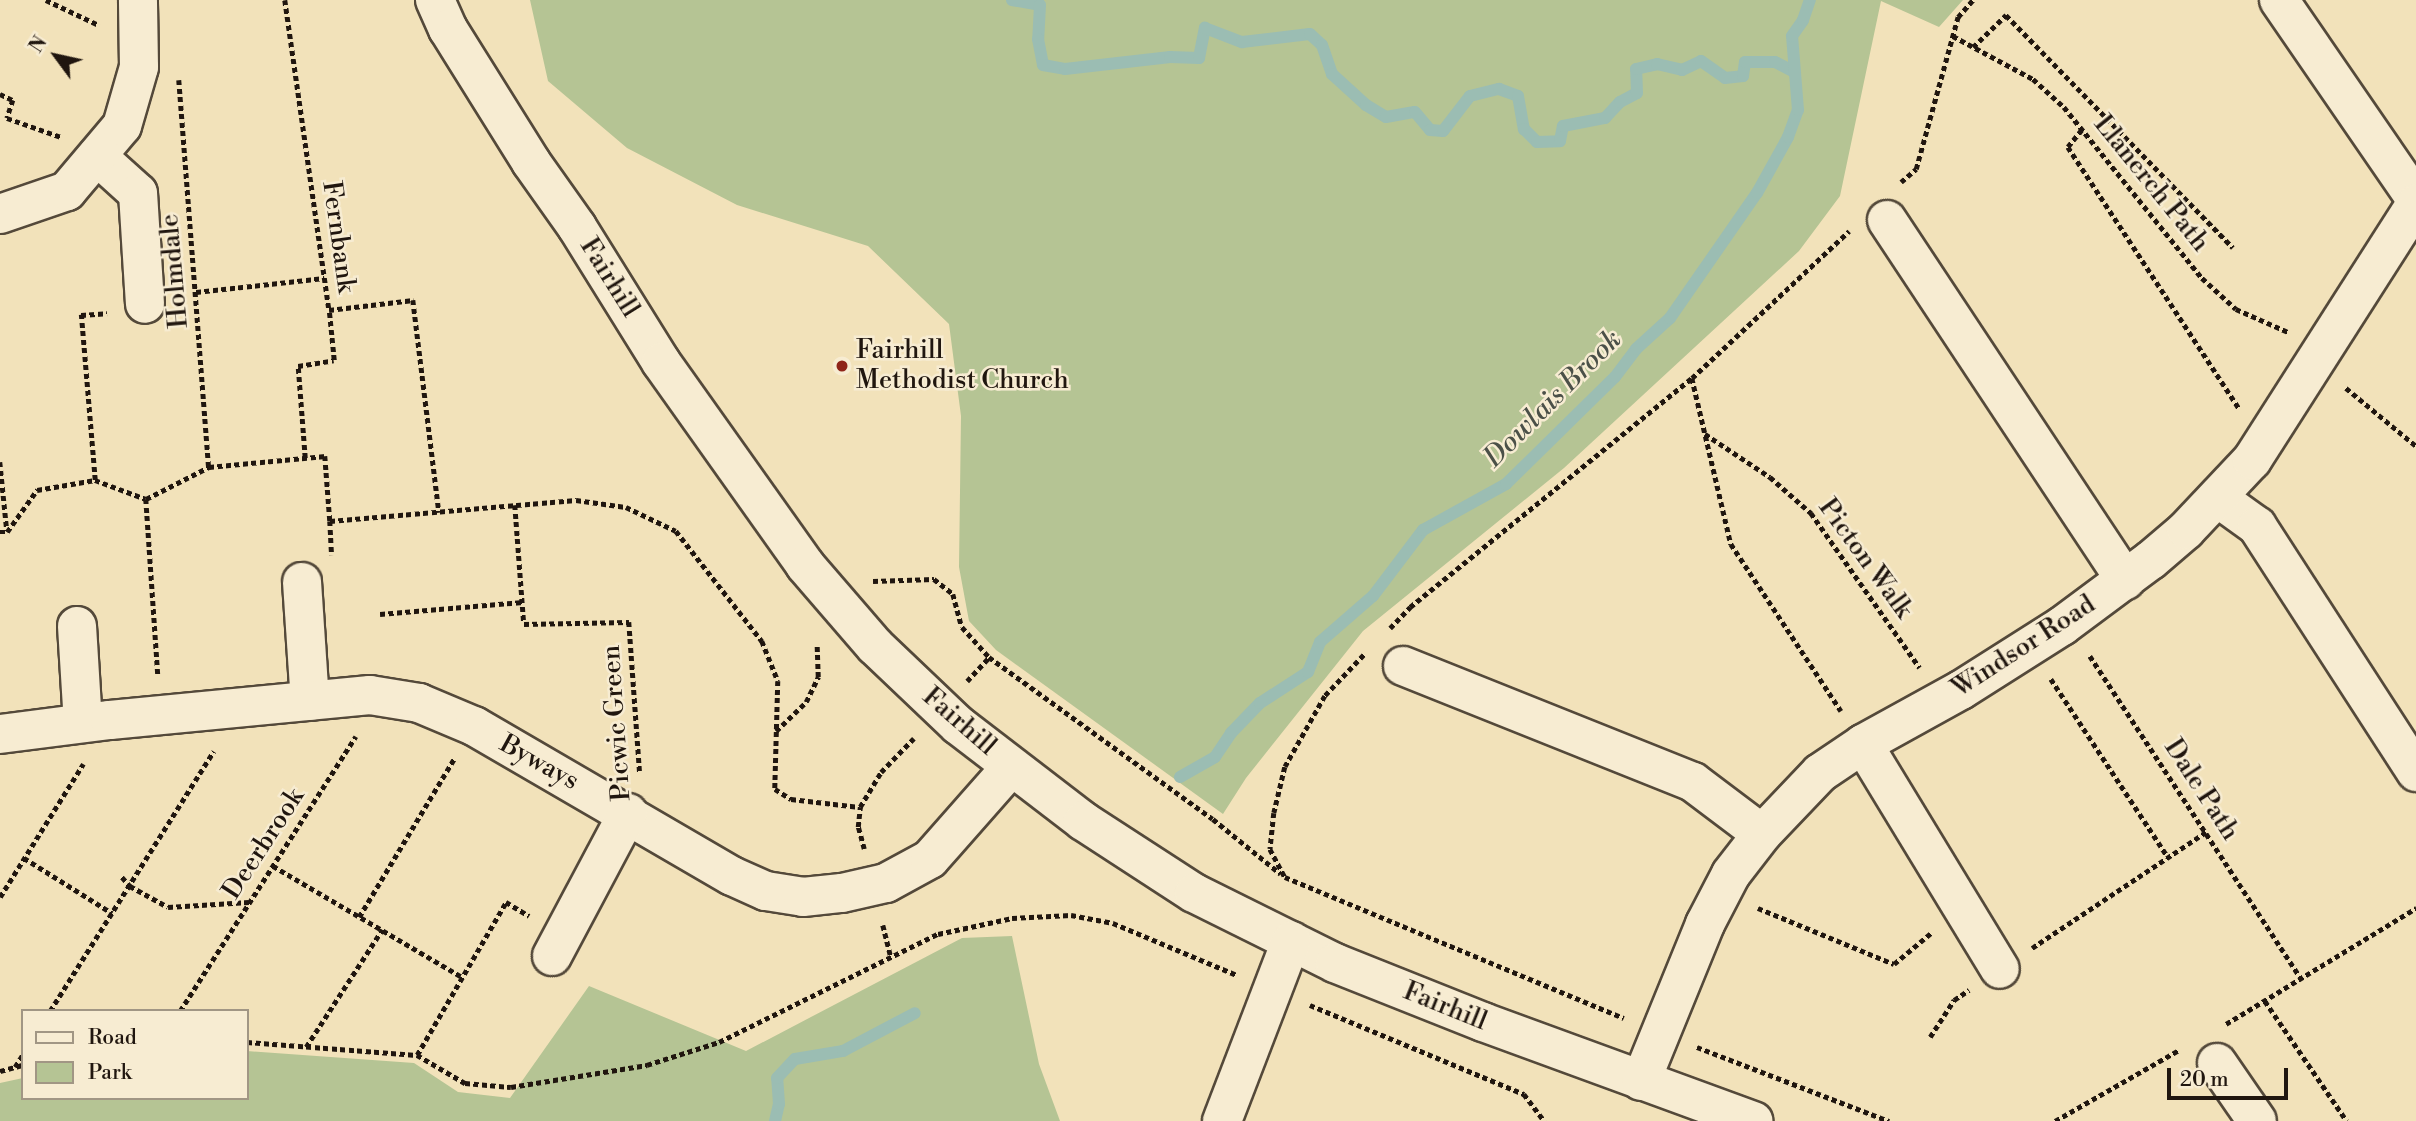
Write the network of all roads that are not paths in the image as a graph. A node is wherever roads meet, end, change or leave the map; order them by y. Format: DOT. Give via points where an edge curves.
graph roads {
  1 [pos="138,0"];
  2 [pos="435,0"];
  3 [pos="2279,0"];
  4 [pos="99,154"];
  5 [pos="2416,202"];
  6 [pos="1892,203"];
  7 [pos="0,214"];
  8 [pos="130,308"];
  9 [pos="2218,498"];
  10 [pos="2125,579"];
  11 [pos="302,582"];
  12 [pos="77,626"];
  13 [pos="1385,650"];
  14 [pos="310,701"];
  15 [pos="97,721"];
  16 [pos="0,734"];
  17 [pos="1863,744"];
  18 [pos="1011,766"];
  19 [pos="2416,772"];
  20 [pos="636,818"];
  21 [pos="1762,835"];
  22 [pos="1291,941"];
  23 [pos="552,956"];
  24 [pos="2000,969"];
  25 [pos="2217,1063"];
  26 [pos="1657,1098"];
  27 [pos="1222,1121"];
  28 [pos="1753,1121"];
  29 [pos="2257,1121"];
  1 -- 4 [label="street" via="139,67 122,126"];
  2 -- 18 [label="street, Fairhill" via="448,29 531,162 662,362 806,565 875,646 958,725"];
  3 -- 5 [label="street"];
  4 -- 7 [label="street" via="67,191"];
  4 -- 8 [label="street" via="138,194"];
  5 -- 9 [label="street, Windsor Road" via="2262,444"];
  6 -- 10 [label="street"];
  9 -- 10 [label="street, Windsor Road"];
  9 -- 19 [label="street" via="2256,526"];
  10 -- 17 [label="street, Windsor Road" via="2030,647"];
  11 -- 14 [label="street"];
  12 -- 15 [label="street"];
  13 -- 21 [label="street" via="1693,782"];
  14 -- 15 [label="street, Byways"];
  14 -- 20 [label="street, Byways" via="381,697 419,703 474,726"];
  15 -- 16 [label="street, Byways"];
  17 -- 21 [label="street, Windsor Road" via="1820,773"];
  17 -- 24 [label="street"];
  18 -- 20 [label="street, Byways" via="930,859 886,883 842,893 803,897 766,891 732,876"];
  18 -- 22 [label="street, Fairhill" via="1152,867"];
  20 -- 23 [label="street"];
  21 -- 26 [label="street, Windsor Road" via="1731,874 1705,924 1661,1033"];
  22 -- 26 [label="street, Fairhill"];
  22 -- 27 [label="street"];
  25 -- 29 [label="street"];
  26 -- 28 [label="street, Fairhill"];
}
